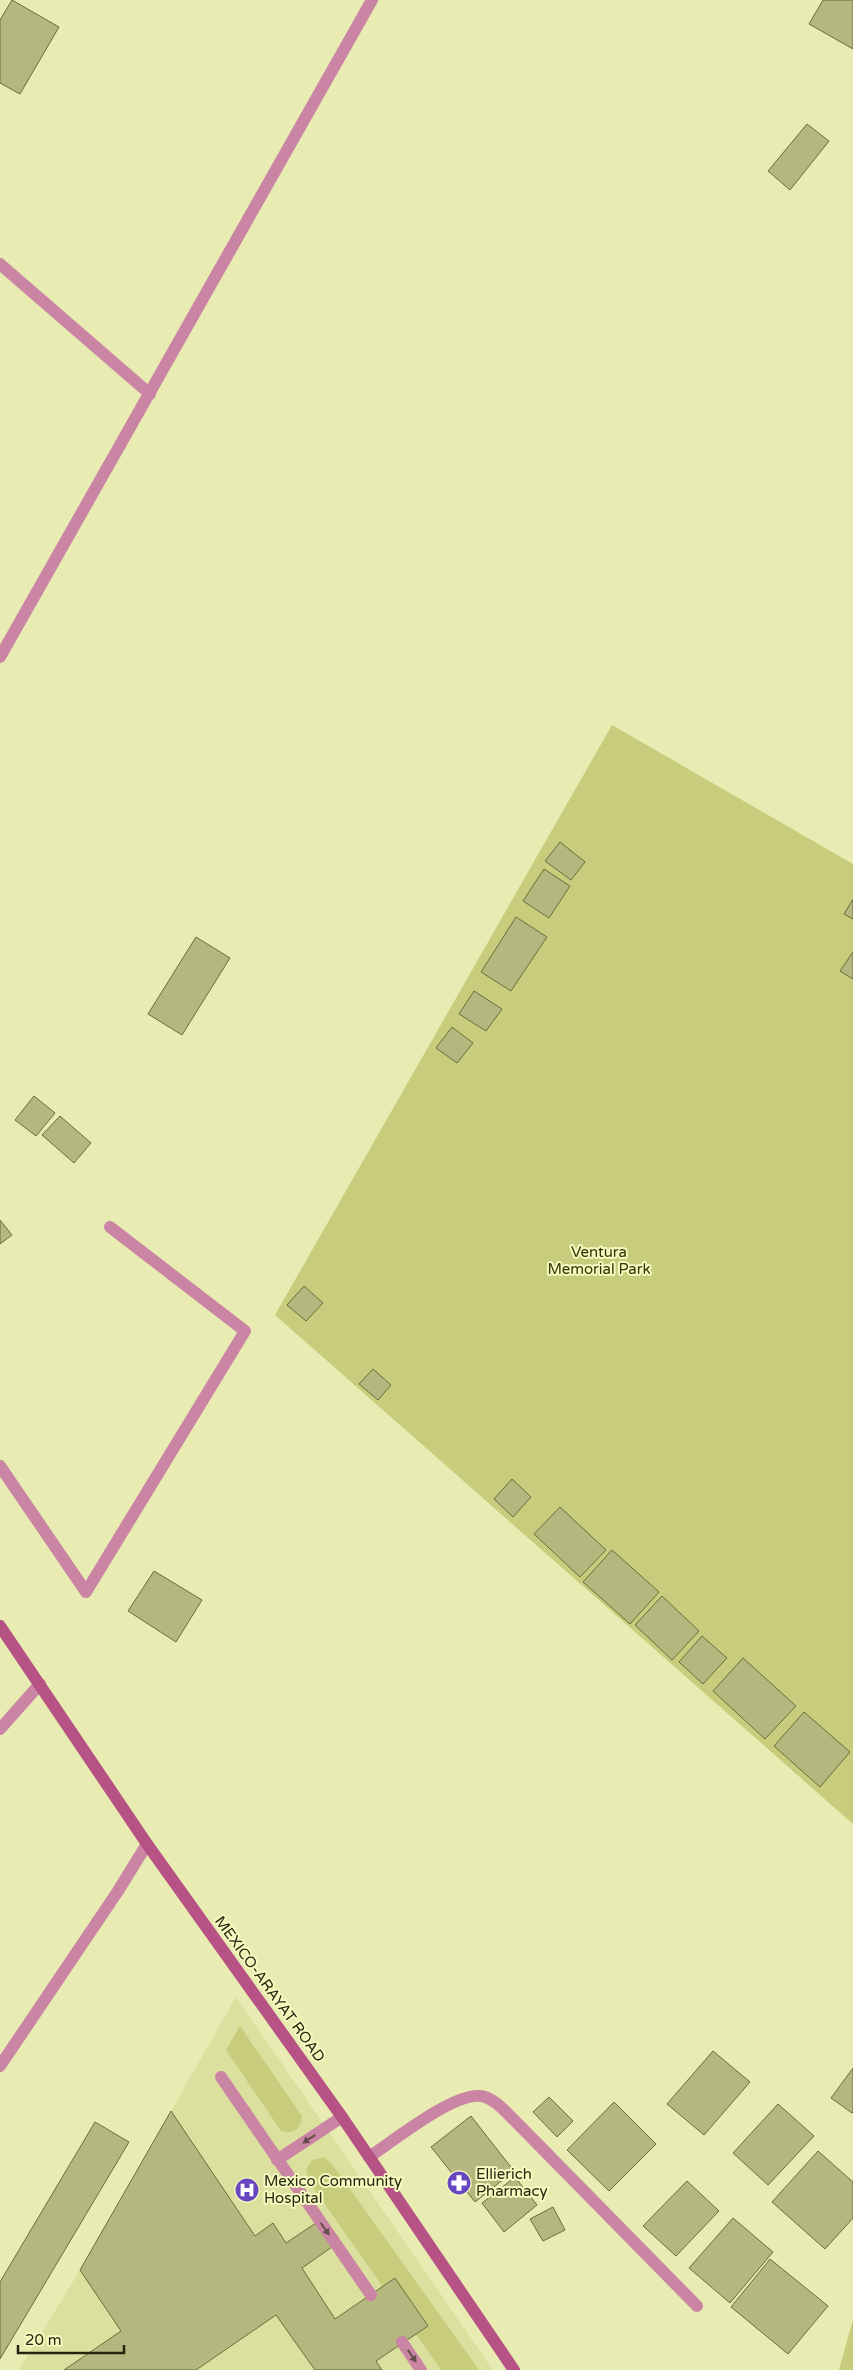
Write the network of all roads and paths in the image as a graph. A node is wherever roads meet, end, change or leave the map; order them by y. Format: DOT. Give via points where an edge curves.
graph roads {
  1 [pos="372,0"];
  2 [pos="0,264"];
  3 [pos="150,394"];
  4 [pos="0,658"];
  5 [pos="110,1228"];
  6 [pos="0,1466"];
  7 [pos="0,1626"];
  8 [pos="40,1684"];
  9 [pos="0,1729"];
  10 [pos="146,1844"];
  11 [pos="0,2066"];
  12 [pos="221,2077"];
  13 [pos="342,2117"];
  14 [pos="369,2157"];
  15 [pos="277,2160"];
  16 [pos="371,2295"];
  17 [pos="697,2306"];
  18 [pos="402,2342"];
  19 [pos="421,2370"];
  20 [pos="514,2370"];
  1 -- 3 [label="street"];
  2 -- 3 [label="street"];
  3 -- 4 [label="street"];
  5 -- 6 [label="street" via="245,1331 86,1592"];
  7 -- 8 [label="main road, MEXICO-ARAYAT ROAD"];
  8 -- 9 [label="street"];
  8 -- 10 [label="main road, MEXICO-ARAYAT ROAD"];
  10 -- 11 [label="street"];
  10 -- 13 [label="main road, MEXICO-ARAYAT ROAD"];
  12 -- 15 [label="street"];
  13 -- 14 [label="main road, MEXICO-ARAYAT ROAD"];
  13 -- 15 [label="street, one-way"];
  14 -- 17 [label="street" via="454,2101 480,2095 496,2102"];
  14 -- 20 [label="main road, MEXICO-ARAYAT ROAD"];
  15 -- 16 [label="street, one-way"];
  18 -- 19 [label="street, one-way"];
}
